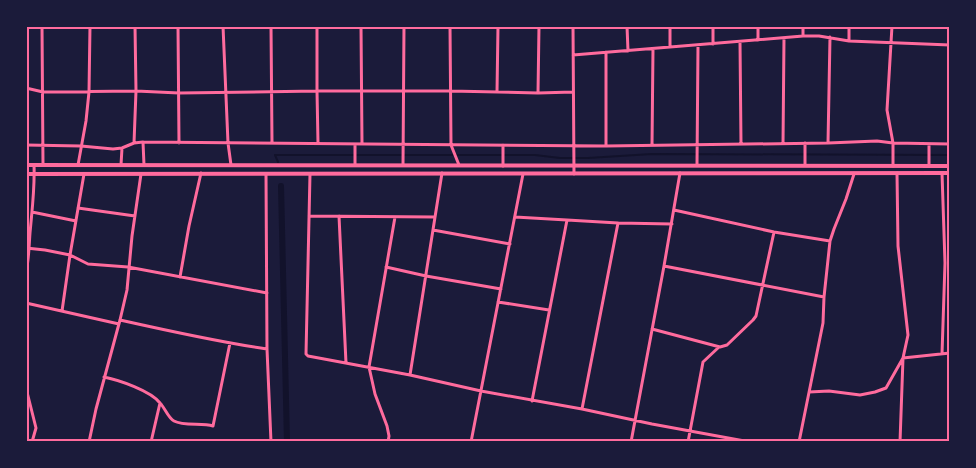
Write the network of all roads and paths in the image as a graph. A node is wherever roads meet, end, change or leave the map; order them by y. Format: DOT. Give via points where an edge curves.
graph roads {
  1 [pos="42,26"];
  2 [pos="90,26"];
  3 [pos="135,26"];
  4 [pos="178,26"];
  5 [pos="223,26"];
  6 [pos="271,26"];
  7 [pos="317,26"];
  8 [pos="361,26"];
  9 [pos="404,26"];
  10 [pos="450,26"];
  11 [pos="498,26"];
  12 [pos="539,26"];
  13 [pos="573,26"];
  14 [pos="627,26"];
  15 [pos="670,26"];
  16 [pos="713,26"];
  17 [pos="758,26"];
  18 [pos="803,26"];
  19 [pos="848,26"];
  20 [pos="892,26"];
  21 [pos="803,36"];
  22 [pos="830,37"];
  23 [pos="784,38"];
  24 [pos="758,40"];
  25 [pos="849,41"];
  26 [pos="740,42"];
  27 [pos="892,42"];
  28 [pos="713,44"];
  29 [pos="698,45"];
  30 [pos="950,45"];
  31 [pos="670,47"];
  32 [pos="653,49"];
  33 [pos="628,51"];
  34 [pos="606,52"];
  35 [pos="573,55"];
  36 [pos="26,88"];
  37 [pos="136,91"];
  38 [pos="316,91"];
  39 [pos="404,91"];
  40 [pos="450,91"];
  41 [pos="43,92"];
  42 [pos="89,92"];
  43 [pos="226,92"];
  44 [pos="272,92"];
  45 [pos="361,92"];
  46 [pos="497,92"];
  47 [pos="573,92"];
  48 [pos="179,93"];
  49 [pos="538,93"];
  50 [pos="143,142"];
  51 [pos="134,143"];
  52 [pos="179,143"];
  53 [pos="228,143"];
  54 [pos="272,143"];
  55 [pos="318,143"];
  56 [pos="828,143"];
  57 [pos="893,143"];
  58 [pos="355,144"];
  59 [pos="362,144"];
  60 [pos="403,144"];
  61 [pos="697,144"];
  62 [pos="741,144"];
  63 [pos="783,144"];
  64 [pos="805,144"];
  65 [pos="929,144"];
  66 [pos="950,144"];
  67 [pos="26,145"];
  68 [pos="42,145"];
  69 [pos="451,145"];
  70 [pos="503,145"];
  71 [pos="573,145"];
  72 [pos="652,145"];
  73 [pos="81,146"];
  74 [pos="606,146"];
  75 [pos="122,148"];
  76 [pos="26,165"];
  77 [pos="34,165"];
  78 [pos="43,165"];
  79 [pos="78,165"];
  80 [pos="121,165"];
  81 [pos="144,165"];
  82 [pos="231,165"];
  83 [pos="458,165"];
  84 [pos="697,165"];
  85 [pos="805,165"];
  86 [pos="928,165"];
  87 [pos="355,166"];
  88 [pos="403,166"];
  89 [pos="503,166"];
  90 [pos="574,166"];
  91 [pos="893,166"];
  92 [pos="950,166"];
  93 [pos="442,173"];
  94 [pos="680,173"];
  95 [pos="896,173"];
  96 [pos="942,173"];
  97 [pos="950,173"];
  98 [pos="26,174"];
  99 [pos="34,174"];
  100 [pos="84,174"];
  101 [pos="141,174"];
  102 [pos="201,174"];
  103 [pos="266,174"];
  104 [pos="310,174"];
  105 [pos="523,174"];
  106 [pos="574,174"];
  107 [pos="854,174"];
  108 [pos="78,208"];
  109 [pos="674,210"];
  110 [pos="32,212"];
  111 [pos="135,216"];
  112 [pos="309,216"];
  113 [pos="339,216"];
  114 [pos="395,217"];
  115 [pos="515,217"];
  116 [pos="435,218"];
  117 [pos="567,220"];
  118 [pos="76,221"];
  119 [pos="618,223"];
  120 [pos="672,224"];
  121 [pos="433,230"];
  122 [pos="774,232"];
  123 [pos="830,241"];
  124 [pos="510,244"];
  125 [pos="28,248"];
  126 [pos="70,255"];
  127 [pos="386,266"];
  128 [pos="664,266"];
  129 [pos="128,267"];
  130 [pos="26,272"];
  131 [pos="426,276"];
  132 [pos="180,277"];
  133 [pos="763,285"];
  134 [pos="500,289"];
  135 [pos="267,293"];
  136 [pos="824,297"];
  137 [pos="498,302"];
  138 [pos="26,303"];
  139 [pos="550,310"];
  140 [pos="62,311"];
  141 [pos="120,322"];
  142 [pos="652,329"];
  143 [pos="230,343"];
  144 [pos="720,347"];
  145 [pos="267,349"];
  146 [pos="950,353"];
  147 [pos="942,354"];
  148 [pos="903,358"];
  149 [pos="346,363"];
  150 [pos="369,367"];
  151 [pos="410,375"];
  152 [pos="104,377"];
  153 [pos="26,388"];
  154 [pos="480,391"];
  155 [pos="809,392"];
  156 [pos="532,400"];
  157 [pos="160,402"];
  158 [pos="582,409"];
  159 [pos="635,420"];
  160 [pos="690,431"];
  161 [pos="32,442"];
  162 [pos="89,442"];
  163 [pos="151,442"];
  164 [pos="271,442"];
  165 [pos="388,442"];
  166 [pos="471,442"];
  167 [pos="631,442"];
  168 [pos="688,442"];
  169 [pos="750,442"];
  170 [pos="799,442"];
  171 [pos="900,442"];
  1 -- 41 [label="street"];
  2 -- 42 [label="street"];
  3 -- 37 [label="street"];
  4 -- 48 [label="street"];
  5 -- 43 [label="street"];
  6 -- 44 [label="street"];
  7 -- 38 [label="street"];
  8 -- 45 [label="street"];
  9 -- 39 [label="street"];
  10 -- 40 [label="street"];
  11 -- 46 [label="street"];
  12 -- 49 [label="street"];
  13 -- 35 [label="street"];
  14 -- 33 [label="street"];
  15 -- 31 [label="street"];
  16 -- 28 [label="street"];
  17 -- 24 [label="street"];
  18 -- 21 [label="street"];
  19 -- 25 [label="street"];
  20 -- 27 [label="street"];
  21 -- 22 [label="street"];
  21 -- 23 [label="street"];
  22 -- 25 [label="street"];
  22 -- 56 [label="street"];
  23 -- 24 [label="street"];
  23 -- 63 [label="street"];
  24 -- 26 [label="street"];
  25 -- 27 [label="street"];
  26 -- 28 [label="street"];
  26 -- 62 [label="street"];
  27 -- 30 [label="street"];
  27 -- 57 [label="street" via="887,110"];
  28 -- 29 [label="street"];
  29 -- 31 [label="street"];
  29 -- 61 [label="street"];
  31 -- 32 [label="street"];
  32 -- 33 [label="street"];
  32 -- 72 [label="street"];
  33 -- 34 [label="street"];
  34 -- 35 [label="street"];
  34 -- 74 [label="street"];
  35 -- 47 [label="street"];
  36 -- 41 [label="street"];
  37 -- 42 [label="street"];
  37 -- 48 [label="street"];
  37 -- 51 [label="street"];
  38 -- 44 [label="street"];
  38 -- 45 [label="street"];
  38 -- 55 [label="street"];
  39 -- 40 [label="street"];
  39 -- 45 [label="street"];
  39 -- 60 [label="street"];
  40 -- 46 [label="street"];
  40 -- 69 [label="street"];
  41 -- 42 [label="street"];
  41 -- 68 [label="street"];
  42 -- 73 [label="street"];
  43 -- 44 [label="street"];
  43 -- 48 [label="street"];
  43 -- 53 [label="street"];
  44 -- 54 [label="street"];
  45 -- 59 [label="street"];
  46 -- 49 [label="street"];
  47 -- 49 [label="street"];
  47 -- 71 [label="street"];
  48 -- 52 [label="street"];
  50 -- 51 [label="street"];
  50 -- 52 [label="street"];
  50 -- 81 [label="street"];
  51 -- 75 [label="street"];
  52 -- 53 [label="street"];
  53 -- 54 [label="street"];
  53 -- 82 [label="street"];
  54 -- 55 [label="street"];
  55 -- 58 [label="street"];
  56 -- 57 [label="street"];
  56 -- 64 [label="street"];
  57 -- 65 [label="street"];
  57 -- 91 [label="street"];
  58 -- 59 [label="street"];
  58 -- 87 [label="street"];
  59 -- 60 [label="street"];
  60 -- 69 [label="street"];
  60 -- 88 [label="street"];
  61 -- 62 [label="street"];
  61 -- 72 [label="street"];
  61 -- 84 [label="street"];
  62 -- 63 [label="street"];
  63 -- 64 [label="street"];
  64 -- 85 [label="street"];
  65 -- 66 [label="street"];
  65 -- 86 [label="street"];
  67 -- 68 [label="street"];
  68 -- 73 [label="street"];
  68 -- 78 [label="street"];
  69 -- 70 [label="street"];
  69 -- 83 [label="street"];
  70 -- 71 [label="street"];
  70 -- 89 [label="street"];
  71 -- 74 [label="street"];
  71 -- 90 [label="street"];
  72 -- 74 [label="street"];
  73 -- 75 [label="street"];
  73 -- 79 [label="street"];
  75 -- 80 [label="street"];
  76 -- 77 [label="street"];
  77 -- 78 [label="street"];
  77 -- 99 [label="street"];
  78 -- 79 [label="street"];
  79 -- 80 [label="street"];
  80 -- 81 [label="street"];
  81 -- 82 [label="street"];
  82 -- 87 [label="street"];
  83 -- 88 [label="street"];
  83 -- 89 [label="street"];
  84 -- 85 [label="street"];
  84 -- 90 [label="street"];
  85 -- 91 [label="street"];
  86 -- 91 [label="street"];
  86 -- 92 [label="street"];
  87 -- 88 [label="street"];
  89 -- 90 [label="street"];
  90 -- 106 [label="street"];
  93 -- 104 [label="street"];
  93 -- 105 [label="street"];
  93 -- 116 [label="street"];
  94 -- 106 [label="street"];
  94 -- 107 [label="street"];
  94 -- 109 [label="street"];
  95 -- 96 [label="street"];
  95 -- 107 [label="street"];
  95 -- 148 [label="street" via="898,246 908,328"];
  96 -- 97 [label="street"];
  96 -- 147 [label="street" via="945,262"];
  98 -- 99 [label="street"];
  99 -- 100 [label="street"];
  99 -- 110 [label="street"];
  100 -- 101 [label="street"];
  100 -- 108 [label="street"];
  101 -- 102 [label="street"];
  101 -- 111 [label="street"];
  102 -- 103 [label="street"];
  102 -- 132 [label="street"];
  103 -- 104 [label="street"];
  103 -- 135 [label="street"];
  104 -- 112 [label="street"];
  105 -- 106 [label="street"];
  105 -- 115 [label="street"];
  107 -- 123 [label="street"];
  108 -- 111 [label="street"];
  108 -- 118 [label="street"];
  109 -- 120 [label="street"];
  109 -- 122 [label="street"];
  110 -- 118 [label="street"];
  110 -- 125 [label="street"];
  111 -- 129 [label="street"];
  112 -- 113 [label="street"];
  112 -- 149 [label="street" via="306,354"];
  113 -- 114 [label="street"];
  113 -- 149 [label="street"];
  114 -- 116 [label="street"];
  114 -- 127 [label="street"];
  115 -- 117 [label="street"];
  115 -- 124 [label="street"];
  116 -- 121 [label="street"];
  117 -- 119 [label="street"];
  117 -- 139 [label="street"];
  118 -- 126 [label="street"];
  119 -- 120 [label="street"];
  119 -- 158 [label="street"];
  120 -- 128 [label="street"];
  121 -- 124 [label="street"];
  121 -- 131 [label="street"];
  122 -- 123 [label="street"];
  122 -- 133 [label="street"];
  123 -- 136 [label="street"];
  124 -- 134 [label="street"];
  125 -- 126 [label="street"];
  125 -- 130 [label="street"];
  126 -- 129 [label="street" via="88,264"];
  126 -- 140 [label="street"];
  127 -- 131 [label="street"];
  127 -- 150 [label="street"];
  128 -- 133 [label="street"];
  128 -- 142 [label="street"];
  129 -- 132 [label="street"];
  129 -- 141 [label="street"];
  131 -- 134 [label="street"];
  131 -- 151 [label="street"];
  132 -- 135 [label="street"];
  133 -- 136 [label="street"];
  133 -- 144 [label="street" via="753,320 727,345"];
  134 -- 137 [label="street"];
  135 -- 145 [label="street"];
  136 -- 155 [label="street" via="823,323"];
  137 -- 139 [label="street"];
  137 -- 154 [label="street"];
  138 -- 140 [label="street"];
  139 -- 156 [label="street"];
  140 -- 141 [label="street"];
  141 -- 143 [label="street"];
  141 -- 152 [label="street"];
  142 -- 144 [label="street"];
  142 -- 159 [label="street"];
  143 -- 145 [label="street"];
  143 -- 157 [label="street" via="213,426 175,422"];
  144 -- 160 [label="street" via="703,362"];
  145 -- 164 [label="street"];
  146 -- 147 [label="street"];
  147 -- 148 [label="street"];
  148 -- 155 [label="street" via="886,388 860,395"];
  148 -- 171 [label="street"];
  149 -- 150 [label="street"];
  150 -- 151 [label="street"];
  150 -- 165 [label="street"];
  151 -- 154 [label="street"];
  152 -- 157 [label="street" via="120,381"];
  152 -- 162 [label="street"];
  153 -- 161 [label="street" via="36,428"];
  154 -- 156 [label="street"];
  154 -- 166 [label="street"];
  155 -- 170 [label="street"];
  156 -- 158 [label="street"];
  157 -- 163 [label="street"];
  158 -- 159 [label="street"];
  159 -- 160 [label="street"];
  159 -- 167 [label="street"];
  160 -- 168 [label="street"];
  160 -- 169 [label="street"];
}
